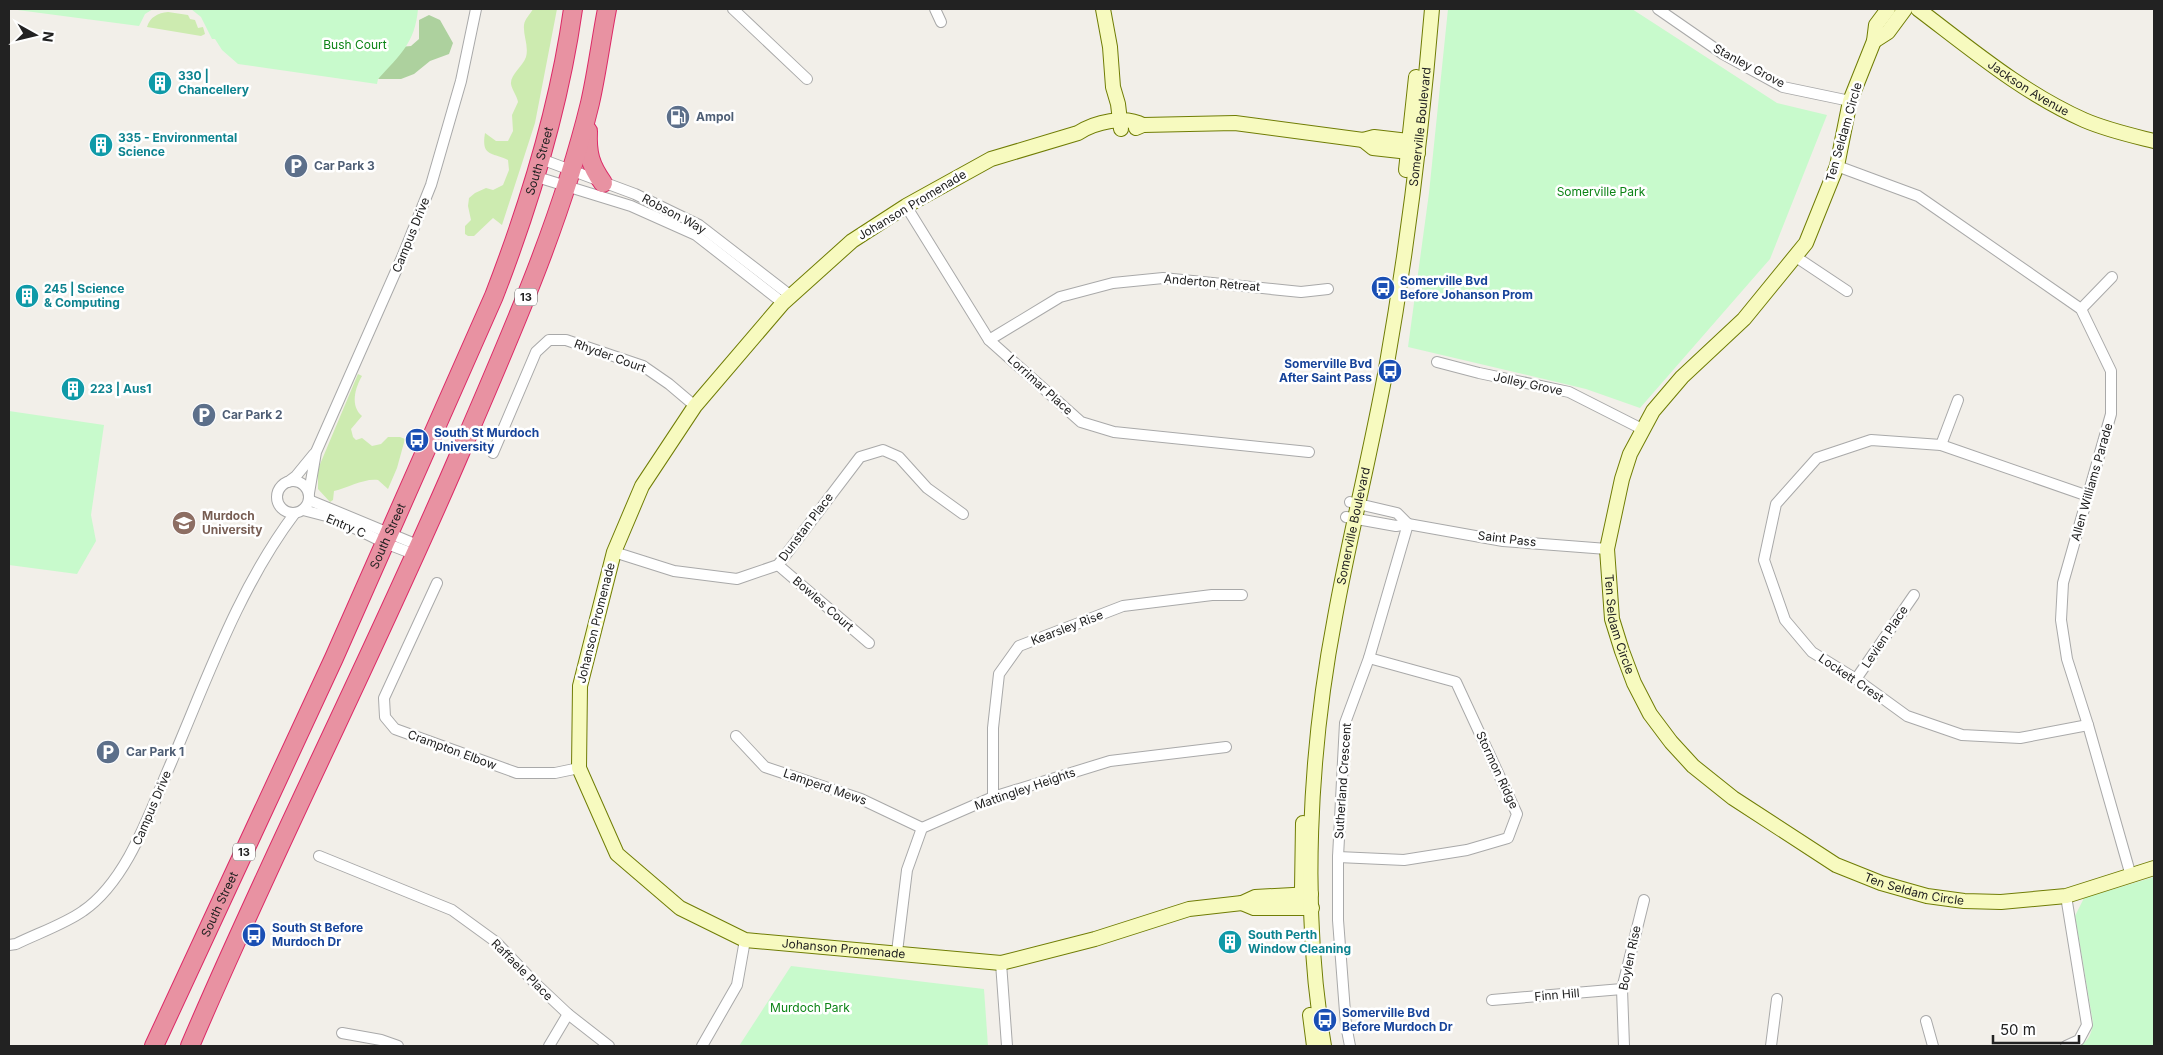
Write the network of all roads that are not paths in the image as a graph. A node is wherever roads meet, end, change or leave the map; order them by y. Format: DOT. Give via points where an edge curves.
graph roads {
  1 [pos="476,9"];
  2 [pos="573,9"];
  3 [pos="607,9"];
  4 [pos="733,9"];
  5 [pos="935,9"];
  6 [pos="1103,9"];
  7 [pos="1423,9"];
  8 [pos="1432,9"];
  9 [pos="1658,9"];
  10 [pos="1888,9"];
  11 [pos="1905,9"];
  12 [pos="1918,9"];
  13 [pos="1931,9"];
  14 [pos="941,22"];
  15 [pos="1874,41"];
  16 [pos="807,80"];
  17 [pos="1850,101"];
  18 [pos="590,103"];
  19 [pos="1116,126"];
  20 [pos="2154,133"];
  21 [pos="2154,141"];
  22 [pos="1414,147"];
  23 [pos="541,159"];
  24 [pos="1837,166"];
  25 [pos="537,177"];
  26 [pos="568,178"];
  27 [pos="603,183"];
  28 [pos="906,206"];
  29 [pos="1796,257"];
  30 [pos="2112,277"];
  31 [pos="1328,289"];
  32 [pos="1847,291"];
  33 [pos="787,300"];
  34 [pos="2081,309"];
  35 [pos="989,340"];
  36 [pos="1438,362"];
  37 [pos="1958,400"];
  38 [pos="695,406"];
  39 [pos="1642,429"];
  40 [pos="1941,444"];
  41 [pos="316,452"];
  42 [pos="1309,452"];
  43 [pos="493,453"];
  44 [pos="288,482"];
  45 [pos="309,496"];
  46 [pos="2088,496"];
  47 [pos="1354,502"];
  48 [pos="282,509"];
  49 [pos="299,512"];
  50 [pos="963,514"];
  51 [pos="1350,517"];
  52 [pos="1408,524"];
  53 [pos="276,538"];
  54 [pos="387,538"];
  55 [pos="1607,549"];
  56 [pos="418,551"];
  57 [pos="614,552"];
  58 [pos="778,565"];
  59 [pos="437,583"];
  60 [pos="1242,595"];
  61 [pos="1914,595"];
  62 [pos="869,643"];
  63 [pos="1369,658"];
  64 [pos="1856,679"];
  65 [pos="2088,725"];
  66 [pos="736,736"];
  67 [pos="1226,747"];
  68 [pos="579,768"];
  69 [pos="993,797"];
  70 [pos="922,828"];
  71 [pos="319,856"];
  72 [pos="1338,857"];
  73 [pos="2154,868"];
  74 [pos="2131,876"];
  75 [pos="2066,896"];
  76 [pos="1644,900"];
  77 [pos="1307,901"];
  78 [pos="745,940"];
  79 [pos="9,945"];
  80 [pos="897,952"];
  81 [pos="226,962"];
  82 [pos="1001,963"];
  83 [pos="1622,989"];
  84 [pos="1777,999"];
  85 [pos="1492,1000"];
  86 [pos="568,1014"];
  87 [pos="1926,1021"];
  88 [pos="342,1033"];
  89 [pos="154,1046"];
  90 [pos="190,1046"];
  91 [pos="202,1046"];
  92 [pos="398,1046"];
  93 [pos="549,1046"];
  94 [pos="609,1046"];
  95 [pos="702,1046"];
  96 [pos="1006,1046"];
  97 [pos="1314,1046"];
  98 [pos="1324,1046"];
  99 [pos="1350,1046"];
  100 [pos="1624,1046"];
  101 [pos="1771,1046"];
  102 [pos="1933,1046"];
  103 [pos="2066,1046"];
  1 -- 41 [label="street, Campus Drive" via="461,82 430,185 403,255"];
  2 -- 23 [label="highway, South Street / 13" via="562,75"];
  3 -- 18 [label="highway, 13"];
  4 -- 16 [label="street"];
  5 -- 14 [label="street"];
  6 -- 19 [label="street" via="1113,87 1109,104"];
  7 -- 22 [label="street, Somerville Boulevard"];
  8 -- 22 [label="street, Somerville Boulevard"];
  9 -- 17 [label="street, Stanley Grove" via="1723,54 1783,87"];
  10 -- 15 [label="street, Ten Seldam Circle" via="1876,25"];
  11 -- 15 [label="street, Ten Seldam Circle" via="1888,32"];
  12 -- 21 [label="street, Jackson Avenue" via="2003,73 2048,102 2094,124"];
  13 -- 20 [label="street, Jackson Avenue" via="2020,75 2057,98 2116,123"];
  15 -- 17 [label="street, Ten Seldam Circle"];
  17 -- 24 [label="street, Ten Seldam Circle"];
  18 -- 26 [label="highway, 13"];
  18 -- 27 [label="highway" via="587,151"];
  19 -- 22 [label="street, Johanson Promenade" via="1133,120 1143,125 1235,123 1363,140 1373,148"];
  19 -- 28 [label="street, Johanson Promenade" via="1090,125 1078,133 991,158"];
  22 -- 47 [label="street, Somerville Boulevard" via="1386,370"];
  23 -- 25 [label="highway, South Street / 13"];
  23 -- 26 [label="street, Robson Way"];
  24 -- 29 [label="street, Ten Seldam Circle" via="1806,243"];
  24 -- 34 [label="street, Allen Williams Parade" via="1918,196"];
  25 -- 26 [label="street, Robson Way"];
  25 -- 54 [label="highway, South Street / 13" via="494,296"];
  26 -- 27 [label="street, Robson Way"];
  26 -- 33 [label="street, Robson Way" via="696,235"];
  26 -- 56 [label="highway, 13" via="521,310"];
  27 -- 33 [label="street, Robson Way" via="635,194 699,225"];
  28 -- 33 [label="street, Johanson Promenade" via="852,241"];
  28 -- 35 [label="street, Lorrimar Place"];
  29 -- 32 [label="street"];
  29 -- 39 [label="street, Ten Seldam Circle" via="1744,319 1682,377"];
  30 -- 34 [label="street"];
  31 -- 35 [label="street, Anderton Retreat" via="1301,292 1162,278 1113,283 1060,297"];
  33 -- 38 [label="street, Johanson Promenade"];
  34 -- 46 [label="street, Allen Williams Parade" via="2111,371 2111,414"];
  35 -- 42 [label="street, Lorrimar Place" via="1081,422 1114,432"];
  36 -- 39 [label="street, Jolley Grove" via="1569,392"];
  37 -- 40 [label="street"];
  38 -- 43 [label="street, Rhyder Court" via="643,366 566,340 549,340 536,352"];
  38 -- 57 [label="street, Johanson Promenade" via="642,486"];
  39 -- 55 [label="street, Ten Seldam Circle" via="1622,479"];
  40 -- 46 [label="street, Lockett Crest"];
  40 -- 64 [label="street, Lockett Crest" via="1871,440 1817,458 1776,504 1764,560 1785,620 1812,652"];
  41 -- 44 [label="street, Campus Drive"];
  41 -- 45 [label="street, Campus Drive"];
  44 -- 45 [label="street" via="300,483"];
  44 -- 48 [label="street, Campus Drive" via="277,497"];
  45 -- 49 [label="street, Campus Drive"];
  45 -- 54 [label="street, Entry C"];
  46 -- 65 [label="street, Allen Williams Parade" via="2063,583 2061,620 2067,659"];
  47 -- 51 [label="street, Somerville Boulevard"];
  47 -- 52 [label="street, Saint Pass" via="1397,512"];
  48 -- 49 [label="street" via="290,513"];
  48 -- 53 [label="street, Campus Drive"];
  49 -- 53 [label="street, Campus Drive"];
  49 -- 54 [label="street, Entry C" via="334,518"];
  50 -- 58 [label="street, Dunstan Place" via="927,488 899,457 883,450 860,457"];
  51 -- 52 [label="street, Saint Pass" via="1396,526"];
  51 -- 77 [label="street, Somerville Boulevard" via="1320,709"];
  52 -- 55 [label="street, Saint Pass" via="1503,541"];
  52 -- 63 [label="street, Sutherland Crescent"];
  53 -- 79 [label="street, Campus Drive" via="230,626 137,846 107,888 84,911"];
  54 -- 56 [label="street, Entry C"];
  54 -- 89 [label="highway, South Street / 13"];
  55 -- 75 [label="street, Ten Seldam Circle" via="1612,619 1634,682 1650,714 1693,766 1733,798 1836,865 1904,891 1945,899 1992,902"];
  56 -- 81 [label="highway, 13"];
  57 -- 58 [label="street, Dunstan Place" via="674,570 737,579"];
  57 -- 68 [label="street, Johanson Promenade" via="580,686"];
  58 -- 62 [label="street, Bowles Court"];
  59 -- 68 [label="street, Crampton Elbow" via="384,698 384,717 395,729 517,773 554,773"];
  60 -- 69 [label="street, Kearsley Rise" via="1212,595 1123,606 1019,646 999,674 993,728"];
  61 -- 64 [label="street, Levien Place"];
  63 -- 72 [label="street, Sutherland Crescent" via="1345,723"];
  63 -- 72 [label="street, Stormon Ridge" via="1456,682 1517,814 1508,838 1467,850 1404,860"];
  64 -- 65 [label="street, Lockett Crest" via="1907,716 1962,735 2020,738"];
  65 -- 74 [label="street, Allen Williams Parade"];
  66 -- 70 [label="street, Lamperd Mews" via="765,767 861,799"];
  67 -- 69 [label="street, Mattingley Heights" via="1110,761"];
  68 -- 78 [label="street, Johanson Promenade" via="617,854 680,908"];
  69 -- 70 [label="street, Mattingley Heights"];
  70 -- 80 [label="street" via="907,870"];
  71 -- 86 [label="street, Raffaele Place" via="452,910 496,942"];
  72 -- 99 [label="street, Sutherland Crescent" via="1338,920"];
  73 -- 74 [label="street, Ten Seldam Circle"];
  74 -- 75 [label="street, Ten Seldam Circle"];
  75 -- 103 [label="street" via="2086,1025 2078,1040"];
  76 -- 83 [label="street, Boylen Rise"];
  77 -- 82 [label="street, Johanson Promenade" via="1254,908 1242,903 1189,909 1095,939"];
  77 -- 97 [label="street, Somerville Boulevard" via="1307,988"];
  77 -- 98 [label="street, Somerville Boulevard"];
  78 -- 80 [label="street, Johanson Promenade"];
  78 -- 95 [label="street" via="737,985"];
  80 -- 82 [label="street, Johanson Promenade"];
  81 -- 90 [label="highway, 13"];
  81 -- 91 [label="highway" via="216,1014"];
  82 -- 96 [label="street"];
  83 -- 85 [label="street, Finn Hill"];
  83 -- 100 [label="street, Boylen Rise"];
  84 -- 101 [label="street"];
  86 -- 93 [label="street"];
  86 -- 94 [label="street, Raffaele Place"];
  87 -- 102 [label="street"];
  88 -- 92 [label="street"];
}
